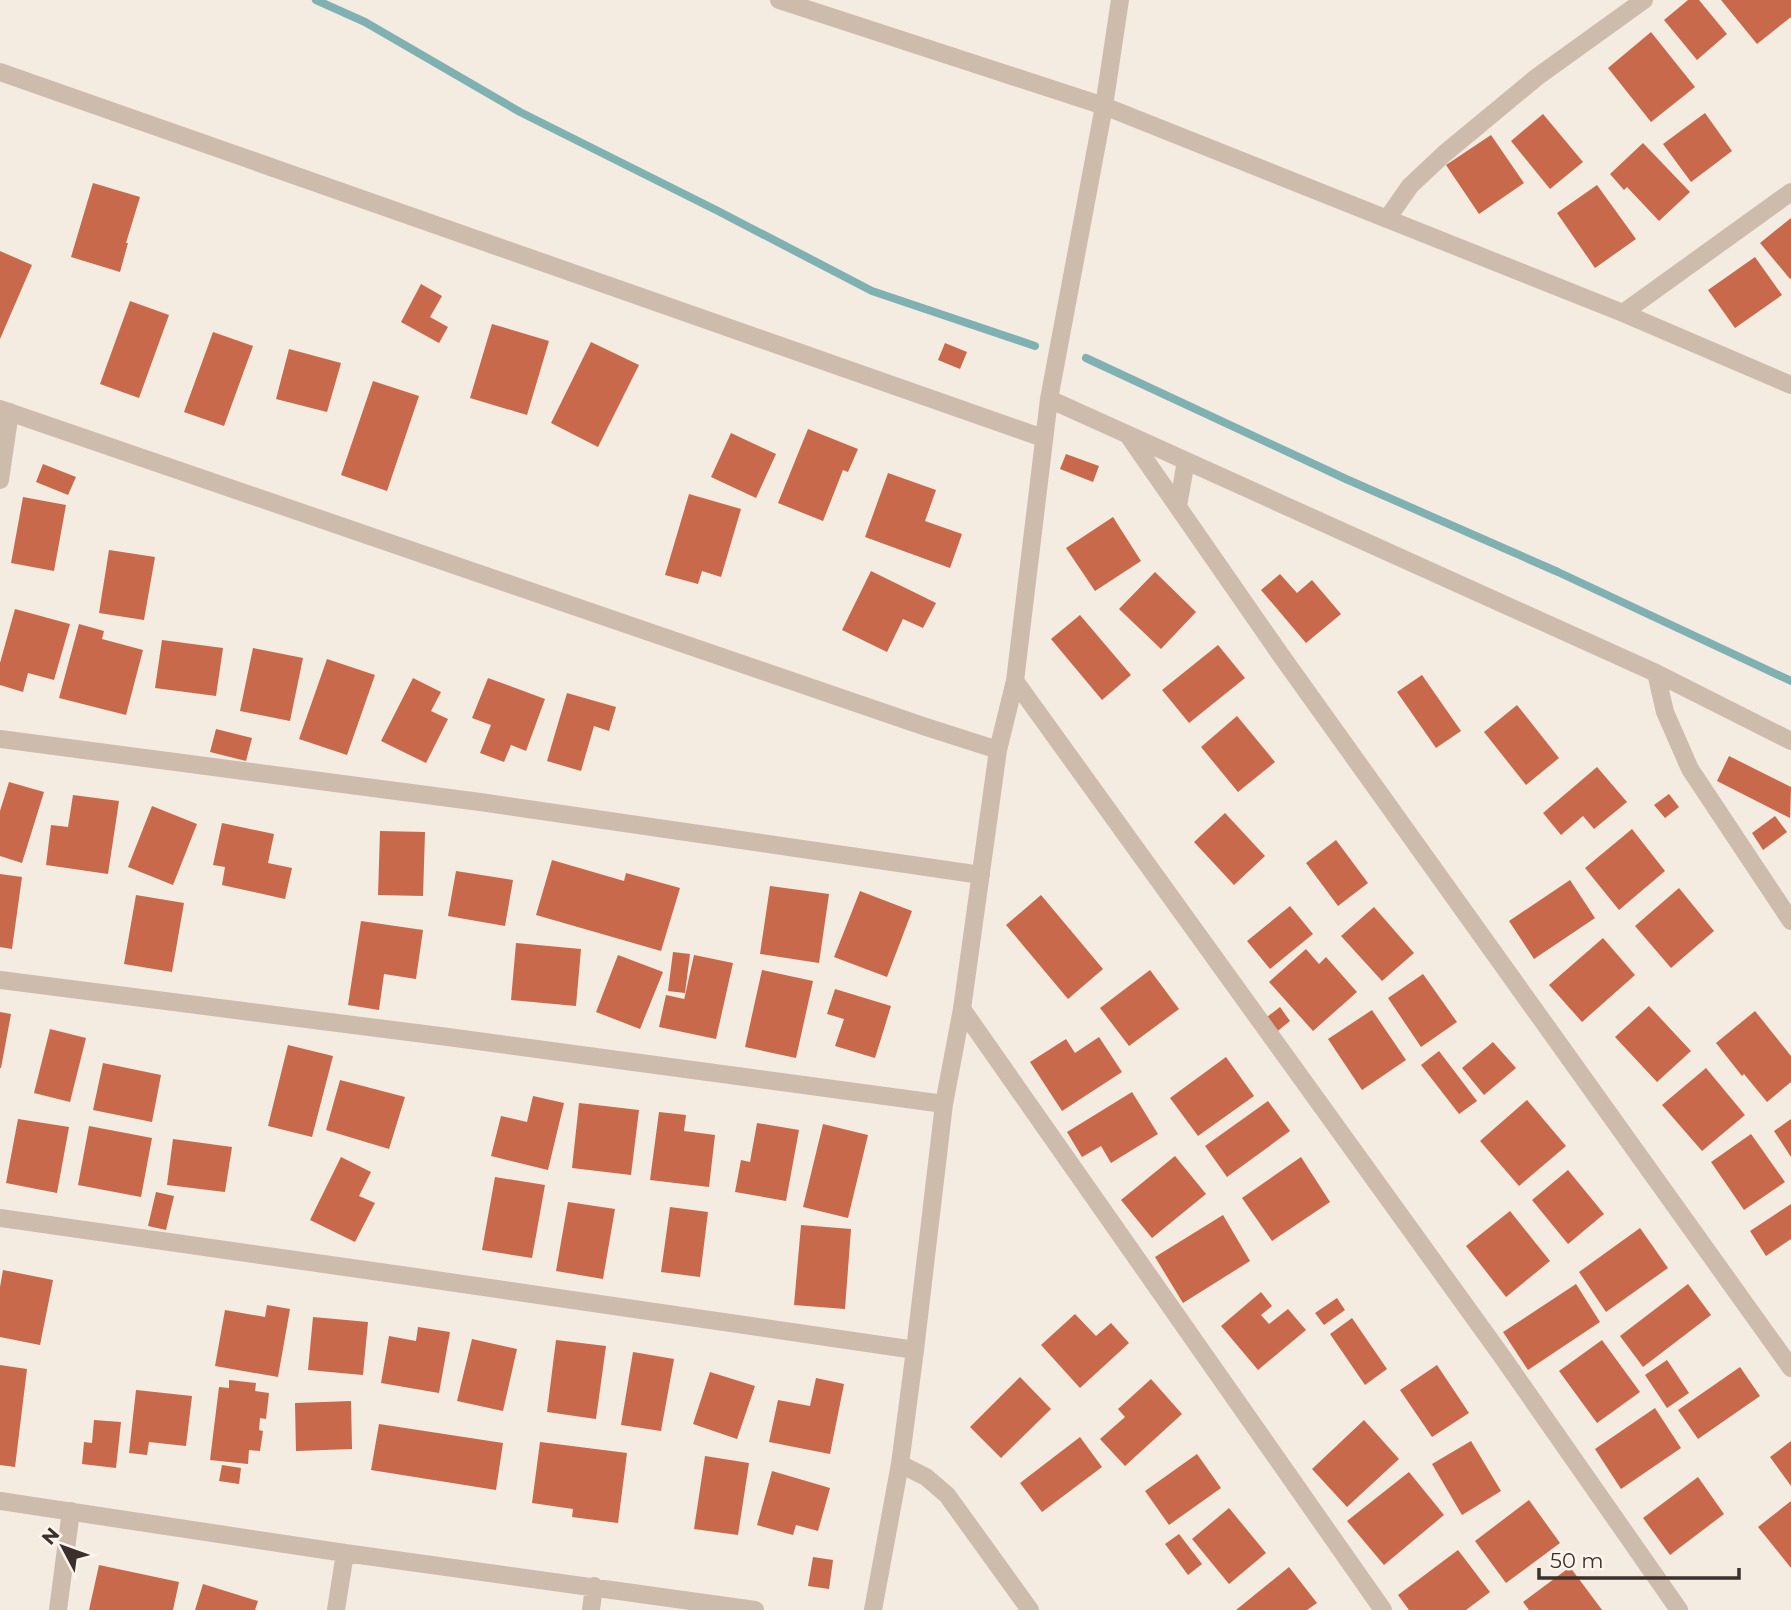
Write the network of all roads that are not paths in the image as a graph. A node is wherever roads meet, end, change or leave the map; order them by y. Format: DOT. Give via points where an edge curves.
graph roads {
  1 [pos="779,0"];
  2 [pos="1120,0"];
  3 [pos="1644,0"];
  4 [pos="0,72"];
  5 [pos="1104,106"];
  6 [pos="1791,192"];
  7 [pos="1387,219"];
  8 [pos="1623,313"];
  9 [pos="1791,385"];
  10 [pos="1049,400"];
  11 [pos="5,411"];
  12 [pos="1128,435"];
  13 [pos="1043,438"];
  14 [pos="1186,461"];
  15 [pos="0,480"];
  16 [pos="1178,506"];
  17 [pos="1656,673"];
  18 [pos="1015,681"];
  19 [pos="0,739"];
  20 [pos="1791,741"];
  21 [pos="998,750"];
  22 [pos="981,875"];
  23 [pos="1791,921"];
  24 [pos="0,980"];
  25 [pos="962,1009"];
  26 [pos="944,1104"];
  27 [pos="0,1219"];
  28 [pos="915,1350"];
  29 [pos="1791,1368"];
  30 [pos="900,1464"];
  31 [pos="0,1501"];
  32 [pos="71,1511"];
  33 [pos="345,1553"];
  34 [pos="594,1587"];
  35 [pos="58,1610"];
  36 [pos="336,1610"];
  37 [pos="591,1610"];
  38 [pos="755,1610"];
  39 [pos="873,1610"];
  40 [pos="1030,1610"];
  41 [pos="1383,1610"];
  42 [pos="1679,1610"];
  1 -- 5 [label="street"];
  2 -- 5 [label="street"];
  3 -- 7 [label="street" via="1537,77 1444,155 1410,186"];
  4 -- 13 [label="street"];
  5 -- 7 [label="street"];
  5 -- 10 [label="street"];
  6 -- 8 [label="street"];
  7 -- 8 [label="street"];
  8 -- 9 [label="street"];
  10 -- 12 [label="street"];
  10 -- 13 [label="street"];
  11 -- 15 [label="street"];
  11 -- 21 [label="street"];
  12 -- 14 [label="street"];
  12 -- 16 [label="street"];
  13 -- 18 [label="street"];
  14 -- 16 [label="street"];
  14 -- 17 [label="street"];
  16 -- 29 [label="street"];
  17 -- 20 [label="street"];
  17 -- 23 [label="street" via="1665,712 1690,769"];
  18 -- 21 [label="street"];
  18 -- 42 [label="street"];
  19 -- 22 [label="street" via="480,802"];
  21 -- 22 [label="street"];
  22 -- 25 [label="street"];
  24 -- 26 [label="street"];
  25 -- 26 [label="street"];
  25 -- 41 [label="street"];
  26 -- 28 [label="street"];
  27 -- 28 [label="street"];
  28 -- 30 [label="street"];
  30 -- 39 [label="street"];
  30 -- 40 [label="street" via="947,1494"];
  31 -- 32 [label="street"];
  32 -- 33 [label="street"];
  32 -- 35 [label="street"];
  33 -- 34 [label="street"];
  33 -- 36 [label="street"];
  34 -- 37 [label="street"];
  34 -- 38 [label="street"];
}
